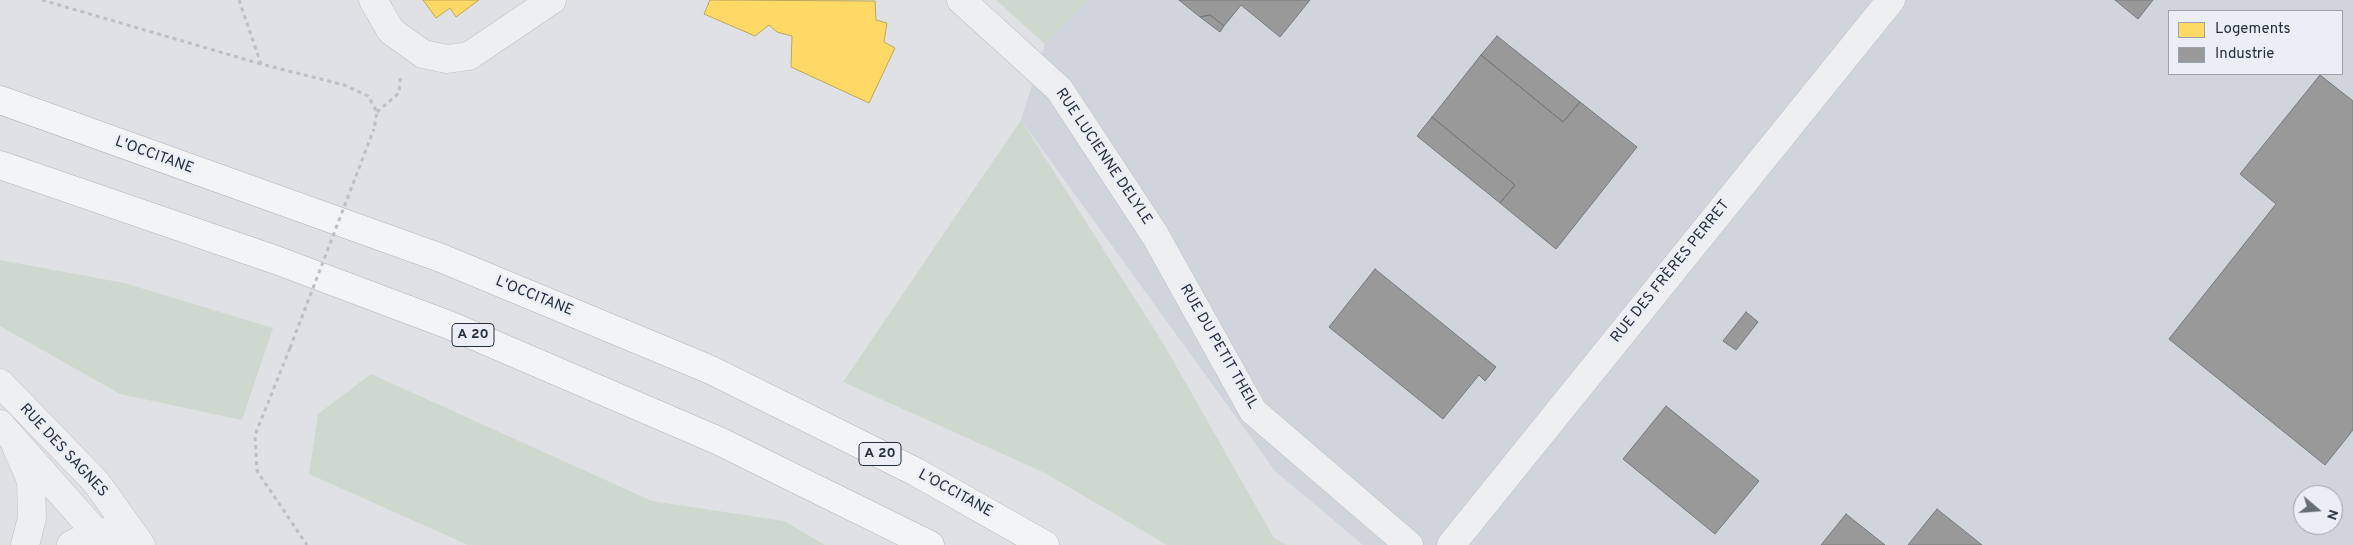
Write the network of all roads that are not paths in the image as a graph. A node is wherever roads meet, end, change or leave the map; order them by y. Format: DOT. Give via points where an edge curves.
graph roads {
  1 [pos="373,0"];
  2 [pos="552,0"];
  3 [pos="961,0"];
  4 [pos="1891,0"];
  5 [pos="0,100"];
  6 [pos="0,165"];
  7 [pos="1155,235"];
  8 [pos="0,384"];
  9 [pos="6,430"];
  10 [pos="101,538"];
  11 [pos="134,541"];
  12 [pos="25,545"];
  13 [pos="71,545"];
  14 [pos="930,545"];
  15 [pos="1045,545"];
  16 [pos="1409,545"];
  17 [pos="1451,545"];
  1 -- 2 [label="street" via="391,31 423,54 447,59 469,56"];
  3 -- 7 [label="street, RUE LUCIENNE DELYLE" via="1059,90"];
  4 -- 17 [label="street, RUE DES FRÈRES PERRET"];
  5 -- 15 [label="highway, L'OCCITANE / A 20" via="441,258 712,370 916,472"];
  6 -- 14 [label="highway, A 20" via="276,260 449,325 720,441"];
  7 -- 16 [label="street, RUE DU PETIT THEIL" via="1253,411"];
  8 -- 11 [label="street, RUE DES SAGNES" via="96,482"];
  9 -- 10 [label="street, RUE DES SAGNES"];
  9 -- 12 [label="street" via="31,480 32,518"];
  10 -- 11 [label="street"];
  10 -- 13 [label="street"];
}
